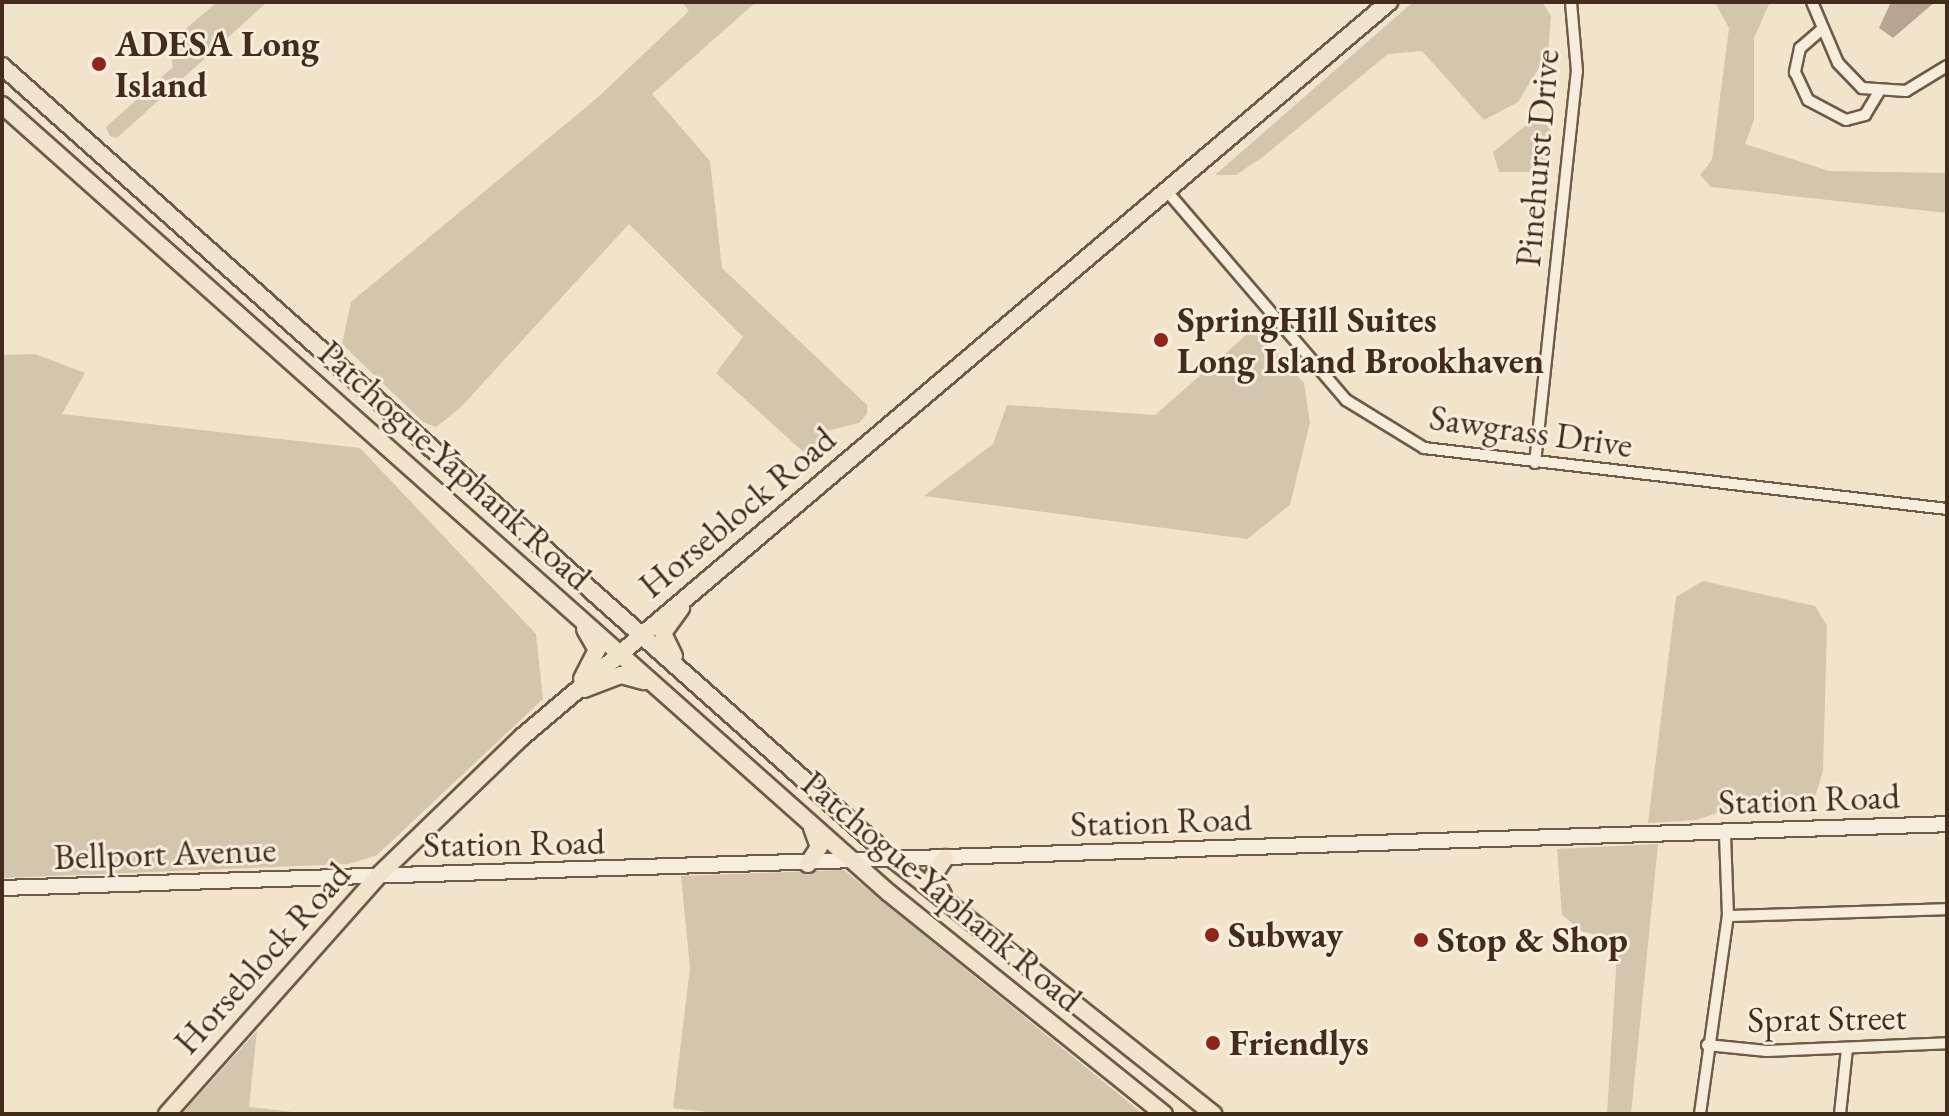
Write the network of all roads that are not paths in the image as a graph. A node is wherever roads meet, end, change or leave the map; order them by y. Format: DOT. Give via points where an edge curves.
graph roads {
  1 [pos="1389,2"];
  2 [pos="1571,2"];
  3 [pos="1812,2"];
  4 [pos="1821,30"];
  5 [pos="2,66"];
  6 [pos="1947,66"];
  7 [pos="1878,93"];
  8 [pos="2,105"];
  9 [pos="106,159"];
  10 [pos="86,180"];
  11 [pos="1166,190"];
  12 [pos="298,330"];
  13 [pos="279,351"];
  14 [pos="1535,463"];
  15 [pos="1947,509"];
  16 [pos="699,584"];
  17 [pos="567,606"];
  18 [pos="612,609"];
  19 [pos="640,634"];
  20 [pos="619,652"];
  21 [pos="695,682"];
  22 [pos="660,689"];
  23 [pos="573,692"];
  24 [pos="807,819"];
  25 [pos="1947,824"];
  26 [pos="1725,833"];
  27 [pos="945,858"];
  28 [pos="894,860"];
  29 [pos="855,862"];
  30 [pos="808,864"];
  31 [pos="378,876"];
  32 [pos="2,888"];
  33 [pos="1947,909"];
  34 [pos="1728,916"];
  35 [pos="969,923"];
  36 [pos="1947,1043"];
  37 [pos="1707,1045"];
  38 [pos="1847,1048"];
  39 [pos="1133,1090"];
  40 [pos="167,1114"];
  41 [pos="1156,1114"];
  42 [pos="1164,1114"];
  43 [pos="1213,1114"];
  44 [pos="1700,1114"];
  45 [pos="1840,1114"];
  1 -- 11 [label="main road, Horseblock Road"];
  2 -- 14 [label="street, Pinehurst Drive" via="1577,71"];
  3 -- 4 [label="street"];
  4 -- 7 [label="street" via="1838,63 1862,88"];
  4 -- 7 [label="street" via="1798,60 1808,100 1846,120 1865,115"];
  5 -- 9 [label="main road, Patchogue-Yaphank Road"];
  6 -- 7 [label="street" via="1906,91"];
  8 -- 10 [label="main road, Patchogue-Yaphank Road"];
  9 -- 10 [label="main road"];
  9 -- 12 [label="main road, Patchogue-Yaphank Road"];
  10 -- 13 [label="main road, Patchogue-Yaphank Road"];
  11 -- 14 [label="street, Sawgrass Drive" via="1328,381 1374,423 1424,448"];
  11 -- 16 [label="main road, Horseblock Road"];
  12 -- 13 [label="main road"];
  12 -- 18 [label="main road, Patchogue-Yaphank Road"];
  13 -- 17 [label="main road, Patchogue-Yaphank Road"];
  14 -- 15 [label="street, Sawgrass Drive"];
  16 -- 18 [label="main road" via="639,616"];
  16 -- 19 [label="main road, Horseblock Road"];
  16 -- 21 [label="main road" via="663,637"];
  17 -- 20 [label="main road, Patchogue-Yaphank Road"];
  17 -- 23 [label="main road" via="597,650"];
  18 -- 19 [label="main road, Patchogue-Yaphank Road"];
  19 -- 20 [label="main road, Horseblock Road"];
  19 -- 21 [label="main road, Patchogue-Yaphank Road"];
  20 -- 22 [label="main road, Patchogue-Yaphank Road"];
  20 -- 23 [label="main road, Horseblock Road"];
  21 -- 28 [label="main road, Patchogue-Yaphank Road"];
  22 -- 23 [label="main road" via="626,674"];
  22 -- 24 [label="main road, Patchogue-Yaphank Road"];
  23 -- 31 [label="main road, Horseblock Road"];
  24 -- 29 [label="main road, Patchogue-Yaphank Road"];
  24 -- 30 [label="main road" via="819,843"];
  25 -- 26 [label="main road, Station Road"];
  26 -- 27 [label="main road, Station Road"];
  26 -- 34 [label="street"];
  27 -- 28 [label="main road, Station Road"];
  27 -- 35 [label="main road" via="934,871 935,886"];
  28 -- 29 [label="main road, Station Road"];
  28 -- 35 [label="main road, Patchogue-Yaphank Road"];
  29 -- 30 [label="main road, Station Road"];
  29 -- 39 [label="main road, Patchogue-Yaphank Road"];
  30 -- 31 [label="main road, Station Road"];
  31 -- 32 [label="main road, Bellport Avenue"];
  31 -- 40 [label="main road, Horseblock Road"];
  33 -- 34 [label="street"];
  34 -- 37 [label="street"];
  35 -- 43 [label="main road, Patchogue-Yaphank Road"];
  36 -- 38 [label="street, Sprat Street"];
  37 -- 38 [label="street, Sprat Street"];
  37 -- 44 [label="street"];
  38 -- 45 [label="street"];
  39 -- 41 [label="main road"];
  39 -- 42 [label="main road, Patchogue-Yaphank Road"];
}
